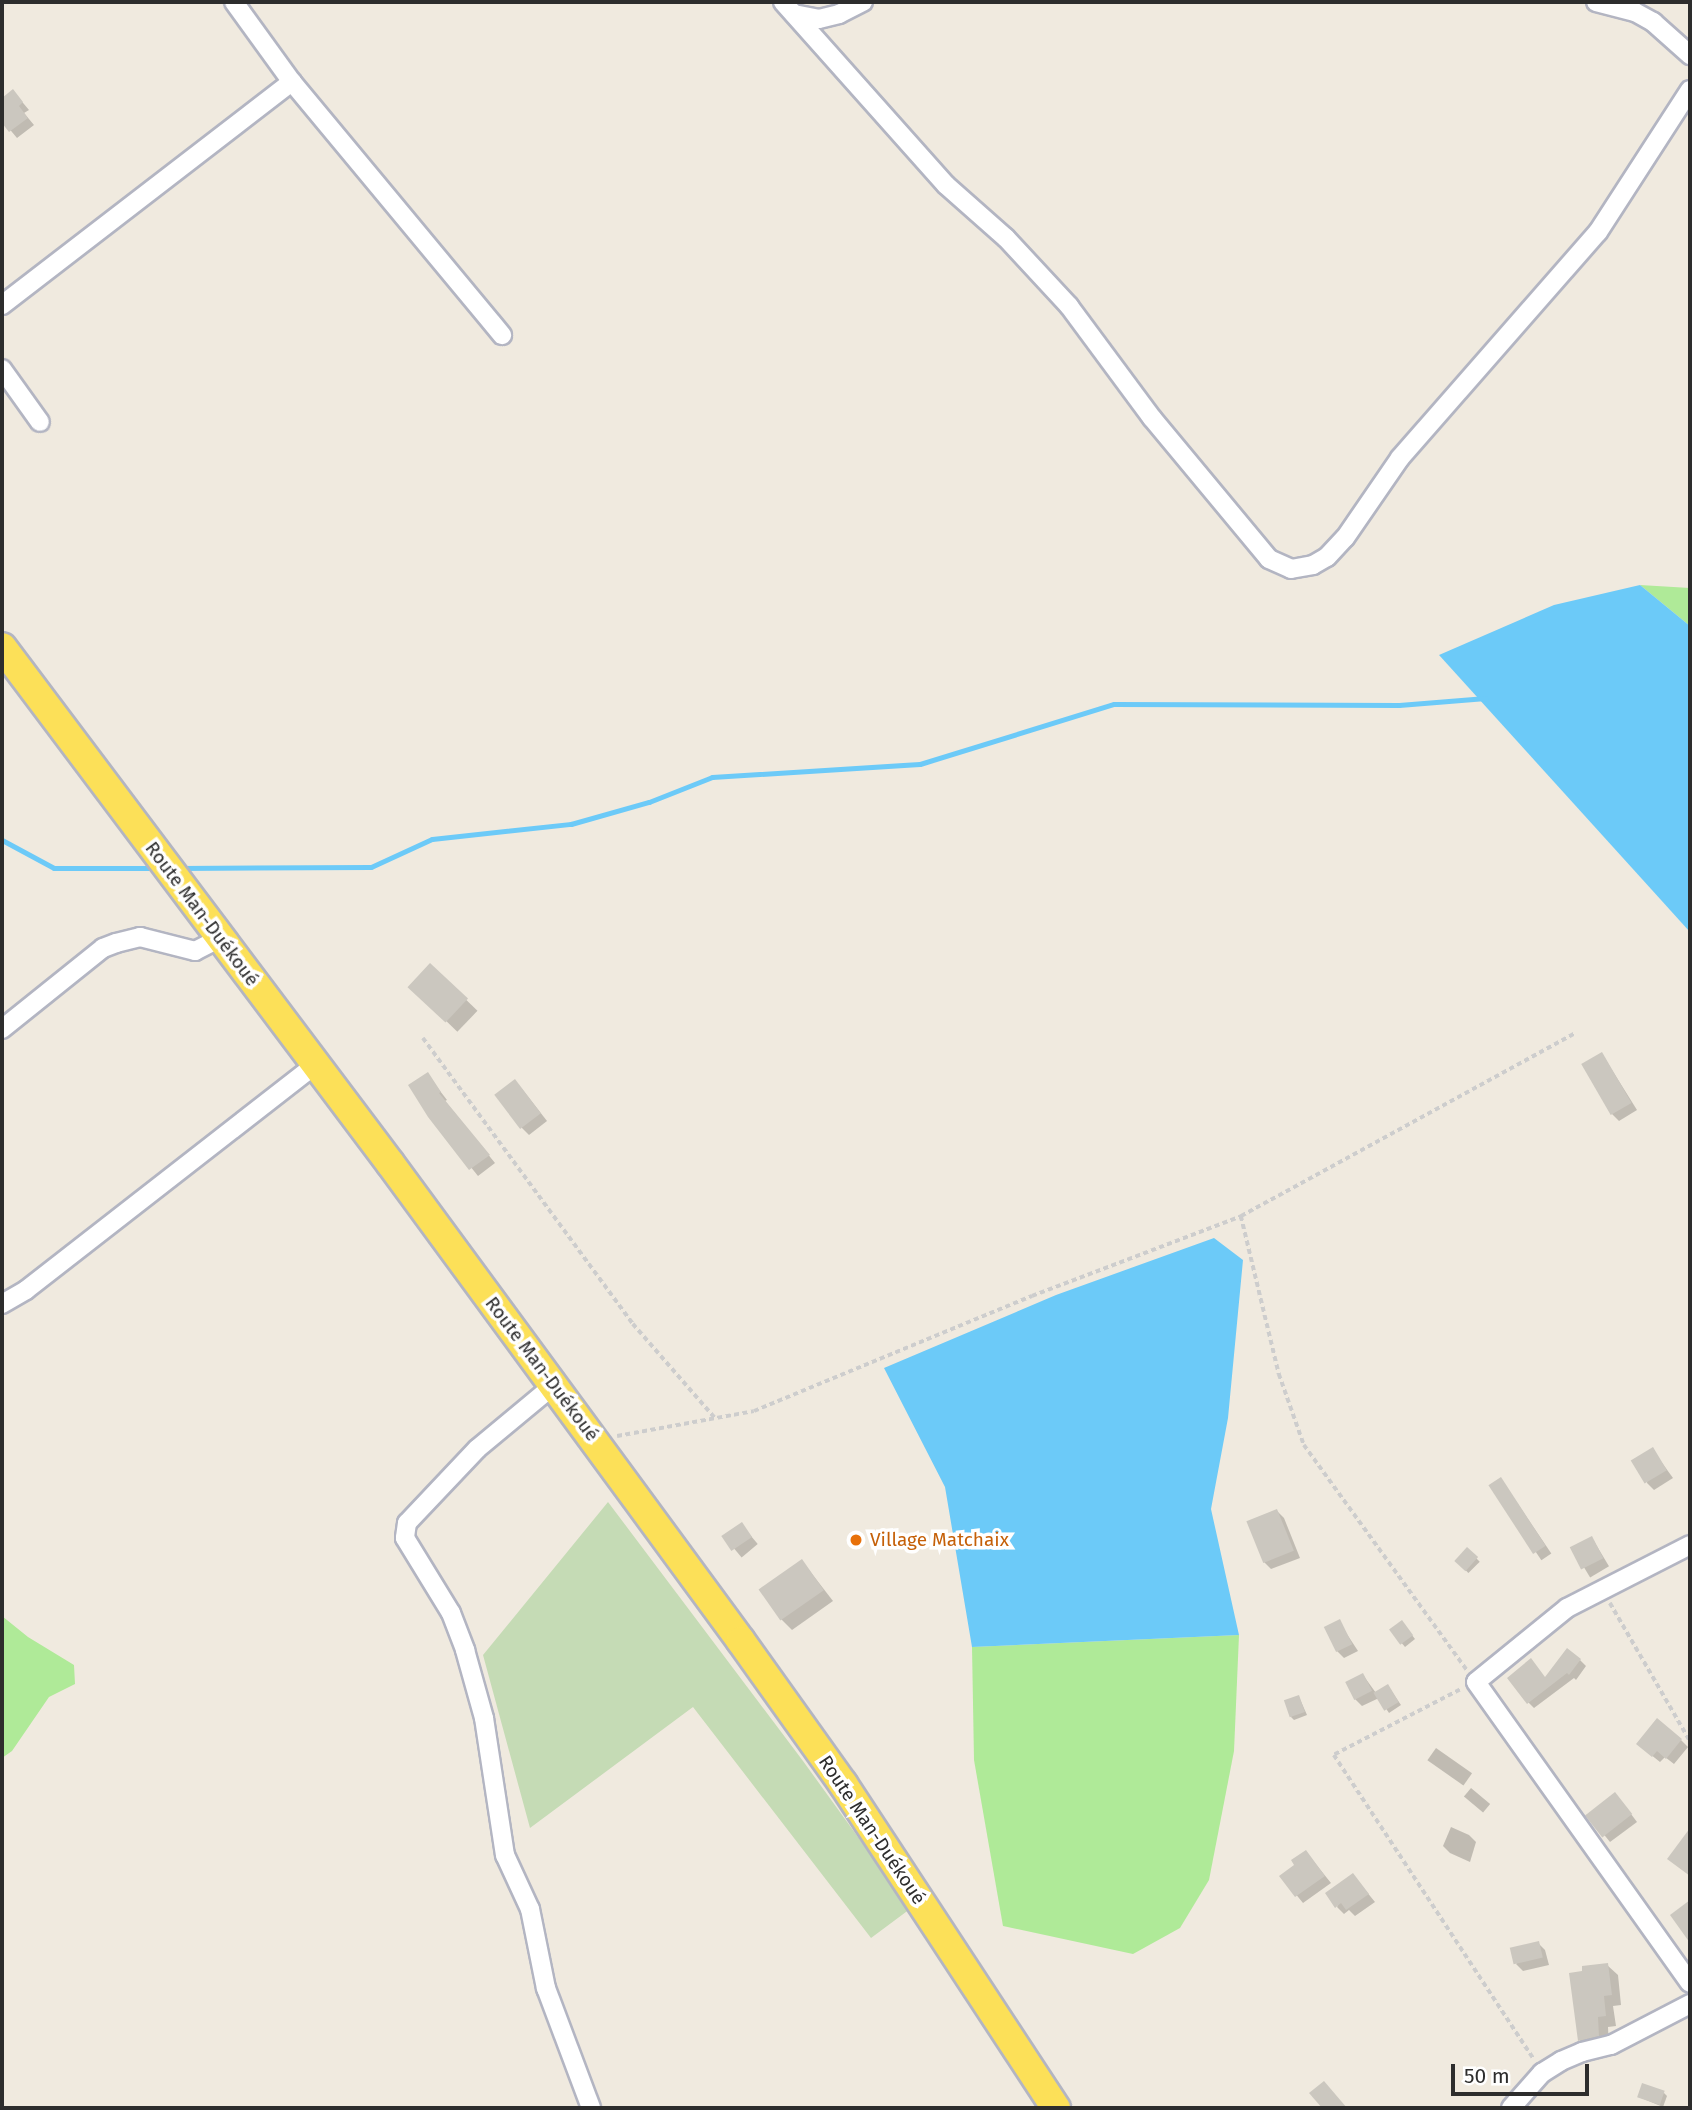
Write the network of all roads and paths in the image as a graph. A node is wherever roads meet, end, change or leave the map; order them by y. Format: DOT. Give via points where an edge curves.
graph roads {
  1 [pos="234,2"];
  2 [pos="863,2"];
  3 [pos="1596,2"];
  4 [pos="789,8"];
  5 [pos="1690,55"];
  6 [pos="292,82"];
  7 [pos="1690,90"];
  8 [pos="2,305"];
  9 [pos="502,335"];
  10 [pos="2,369"];
  11 [pos="40,422"];
  12 [pos="2,647"];
  13 [pos="220,938"];
  14 [pos="2,1029"];
  15 [pos="1575,1033"];
  16 [pos="423,1038"];
  17 [pos="315,1065"];
  18 [pos="1241,1216"];
  19 [pos="2,1304"];
  20 [pos="554,1385"];
  21 [pos="715,1418"];
  22 [pos="595,1440"];
  23 [pos="1690,1545"];
  24 [pos="1602,1589"];
  25 [pos="1476,1682"];
  26 [pos="1690,1741"];
  27 [pos="1690,1983"];
  28 [pos="1690,2004"];
  29 [pos="1542,2073"];
  30 [pos="591,2108"];
  31 [pos="1056,2108"];
  32 [pos="1511,2108"];
  1 -- 6 [label="street"];
  2 -- 4 [label="street" via="819,19"];
  3 -- 5 [label="street" via="1644,17"];
  4 -- 7 [label="street" via="946,185 1006,238 1069,306 1152,418 1269,559 1290,569 1320,561 1345,538 1400,458 1598,232"];
  6 -- 8 [label="street"];
  6 -- 9 [label="street"];
  10 -- 11 [label="street"];
  12 -- 13 [label="main road, Route Man-Duékoué"];
  13 -- 14 [label="street" via="195,951 140,937 103,948"];
  13 -- 17 [label="main road, Route Man-Duékoué"];
  15 -- 18 [label="path"];
  16 -- 21 [label="path" via="633,1324"];
  17 -- 19 [label="street"];
  17 -- 20 [label="main road, Route Man-Duékoué"];
  18 -- 21 [label="path" via="754,1411"];
  18 -- 25 [label="path" via="1279,1374 1304,1445"];
  20 -- 22 [label="main road, Route Man-Duékoué"];
  20 -- 30 [label="street" via="477,1449 407,1523 405,1538 451,1613 465,1650 484,1718 505,1855 530,1909 546,1988"];
  21 -- 22 [label="path"];
  22 -- 31 [label="main road, Route Man-Duékoué" via="842,1784"];
  23 -- 24 [label="street"];
  24 -- 25 [label="street" via="1567,1608"];
  24 -- 26 [label="path"];
  25 -- 27 [label="street"];
  25 -- 29 [label="path" via="1334,1755"];
  28 -- 29 [label="street" via="1640,2033 1582,2052"];
  29 -- 32 [label="street"];
}
